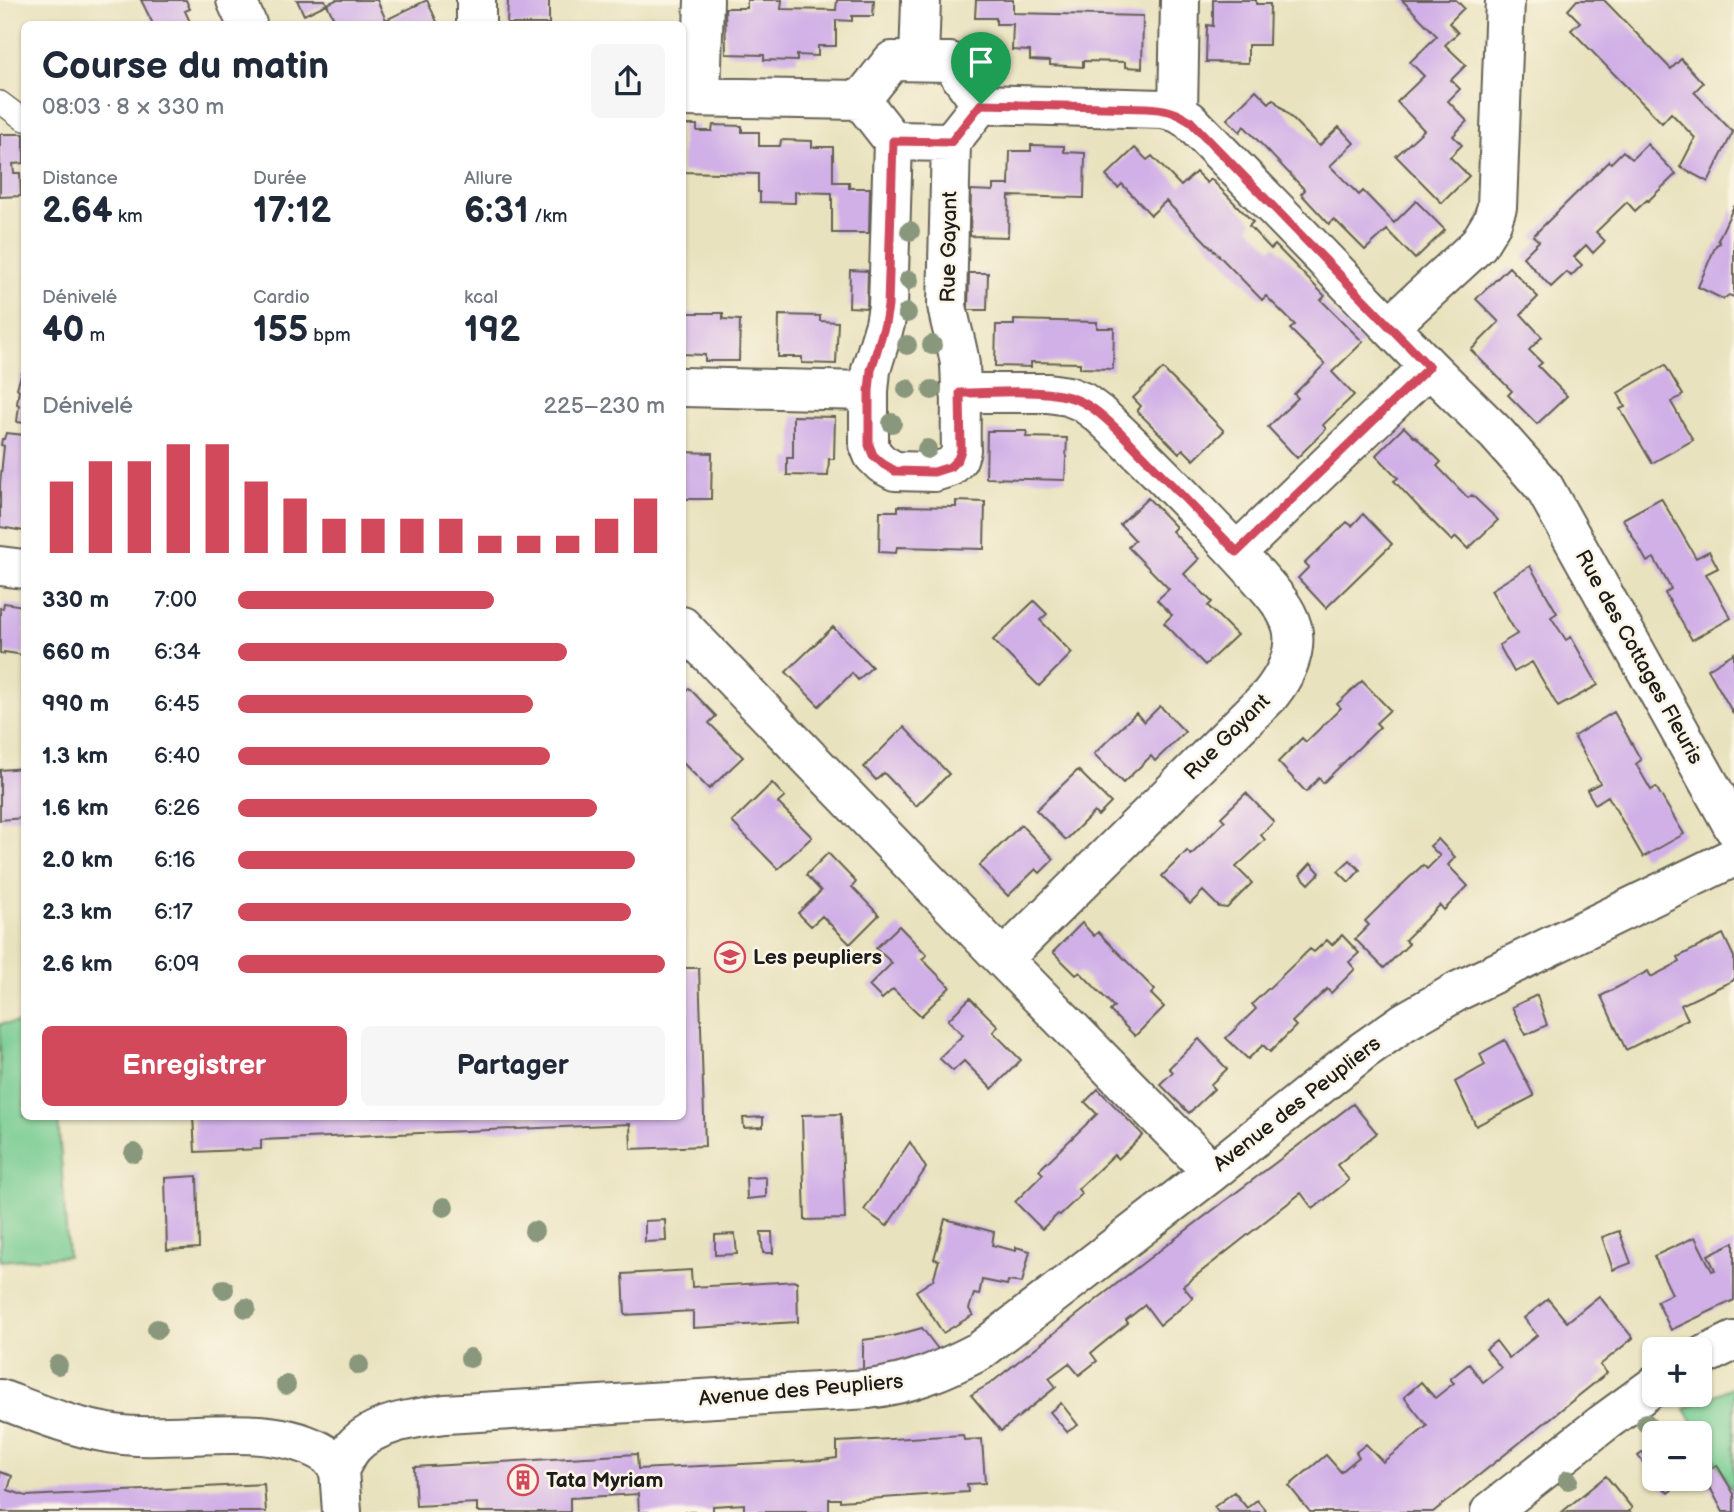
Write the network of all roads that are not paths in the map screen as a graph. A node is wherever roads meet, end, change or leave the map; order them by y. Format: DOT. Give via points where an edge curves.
graph roads {
  1 [pos="236,0"];
  2 [pos="476,0"];
  3 [pos="704,0"];
  4 [pos="921,0"];
  5 [pos="1180,0"];
  6 [pos="1505,0"];
  7 [pos="246,21"];
  8 [pos="476,21"];
  9 [pos="919,61"];
  10 [pos="692,97"];
  11 [pos="861,100"];
  12 [pos="0,102"];
  13 [pos="981,104"];
  14 [pos="1178,113"];
  15 [pos="21,118"];
  16 [pos="893,141"];
  17 [pos="951,142"];
  18 [pos="1390,326"];
  19 [pos="1429,367"];
  20 [pos="686,387"];
  21 [pos="869,391"];
  22 [pos="960,393"];
  23 [pos="1237,552"];
  24 [pos="0,566"];
  25 [pos="21,569"];
  26 [pos="686,630"];
  27 [pos="1734,828"];
  28 [pos="1734,857"];
  29 [pos="1003,959"];
  30 [pos="1212,1172"];
  31 [pos="1734,1341"];
  32 [pos="1712,1352"];
  33 [pos="1642,1395"];
  34 [pos="0,1399"];
  35 [pos="339,1470"];
  36 [pos="342,1512"];
  37 [pos="1490,1512"];
  1 -- 7 [label="street"];
  2 -- 8 [label="street"];
  3 -- 10 [label="street"];
  4 -- 9 [label="street"];
  5 -- 14 [label="street"];
  6 -- 18 [label="street" via="1497,206 1492,222 1478,244"];
  9 -- 11 [label="street" via="892,61"];
  9 -- 13 [label="street" via="950,62"];
  10 -- 11 [label="street"];
  11 -- 16 [label="street"];
  12 -- 15 [label="lane"];
  13 -- 14 [label="street" via="1146,108"];
  13 -- 17 [label="street"];
  14 -- 18 [label="street, Rue des Cottages Fleuris"];
  16 -- 17 [label="street"];
  16 -- 21 [label="street, Rue Gayant" via="888,306"];
  17 -- 22 [label="street, Rue Gayant" via="947,305 960,366"];
  18 -- 19 [label="street, Rue des Cottages Fleuris"];
  19 -- 23 [label="street"];
  19 -- 27 [label="street, Rue des Cottages Fleuris" via="1544,487"];
  20 -- 21 [label="street"];
  21 -- 22 [label="street, Rue Gayant" via="873,455 895,471 934,472 950,467 961,450"];
  22 -- 23 [label="street, Rue Gayant" via="1048,393 1083,402 1119,431"];
  23 -- 29 [label="street, Rue Gayant" via="1278,599 1292,629 1293,649 1280,682"];
  24 -- 25 [label="street"];
  26 -- 29 [label="street"];
  28 -- 30 [label="street, Avenue des Peupliers" via="1458,991 1404,1022"];
  29 -- 30 [label="street"];
  30 -- 35 [label="street, Avenue des Peupliers" via="980,1351 912,1381 869,1389 416,1418 366,1436"];
  31 -- 32 [label="street"];
  33 -- 37 [label="street"];
  34 -- 35 [label="street" via="108,1433 283,1438 327,1455"];
  35 -- 36 [label="street"];
}
